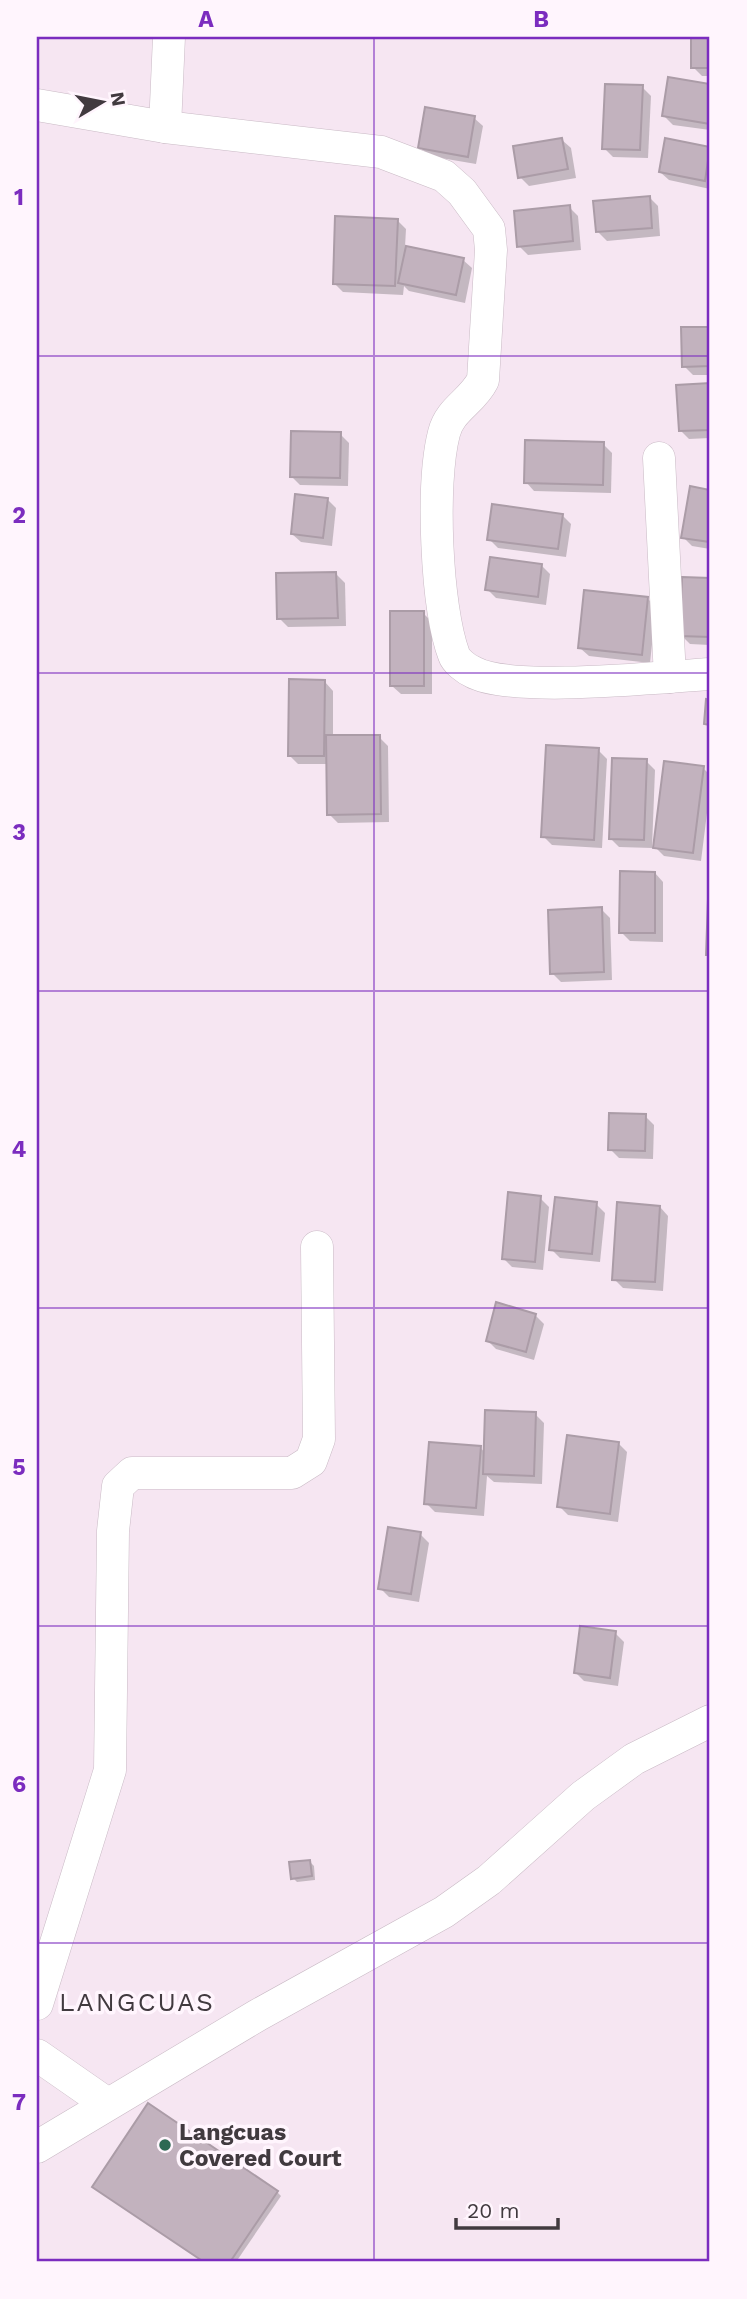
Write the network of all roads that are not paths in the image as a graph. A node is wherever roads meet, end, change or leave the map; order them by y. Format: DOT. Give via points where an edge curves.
graph roads {
  1 [pos="169,37"];
  2 [pos="37,105"];
  3 [pos="165,127"];
  4 [pos="659,458"];
  5 [pos="710,674"];
  6 [pos="670,677"];
  7 [pos="317,1247"];
  8 [pos="710,1721"];
  9 [pos="37,2004"];
  10 [pos="37,2055"];
  11 [pos="106,2103"];
  12 [pos="37,2147"];
  1 -- 3 [label="street"];
  2 -- 3 [label="street"];
  3 -- 6 [label="street" via="381,152 444,176 462,192 489,229 491,275 484,380 477,393 452,413 444,434 437,489 444,611 454,658 471,672 495,681"];
  4 -- 6 [label="street"];
  5 -- 6 [label="street"];
  7 -- 9 [label="street" via="319,1439 311,1461 292,1473 132,1473 118,1486 113,1531 110,1770"];
  8 -- 11 [label="street" via="634,1759 444,1912"];
  10 -- 11 [label="street"];
  11 -- 12 [label="street"];
}
